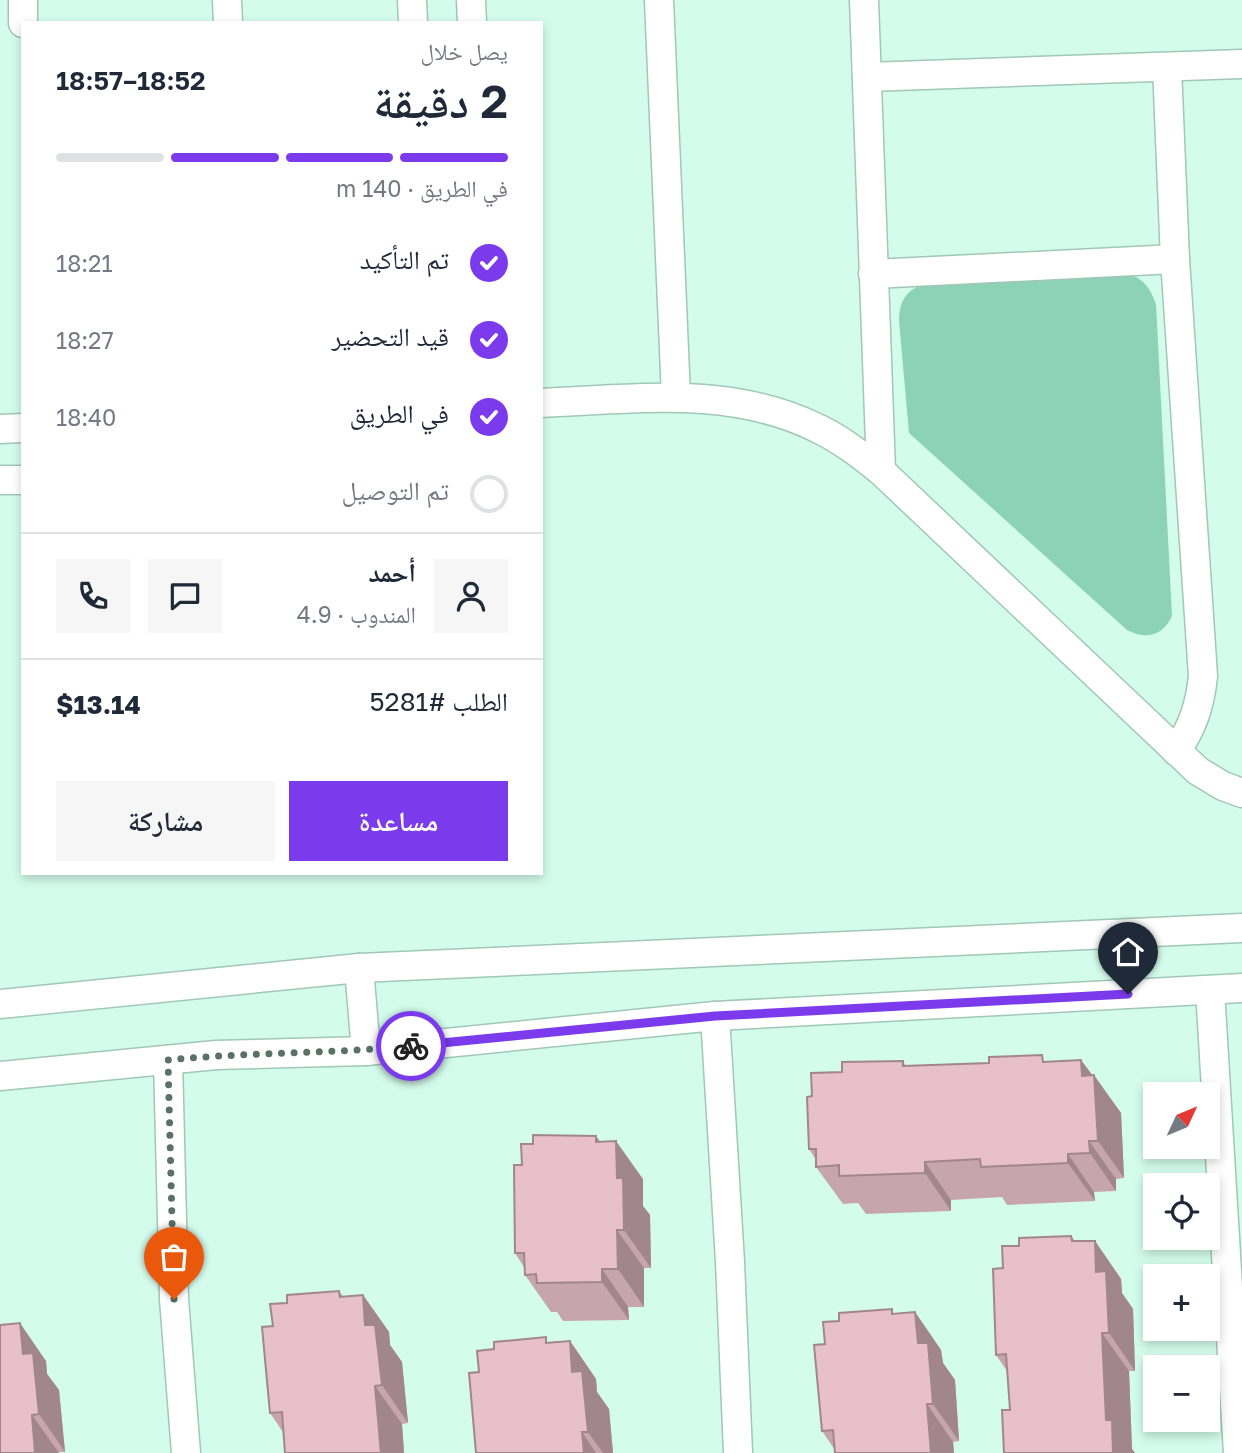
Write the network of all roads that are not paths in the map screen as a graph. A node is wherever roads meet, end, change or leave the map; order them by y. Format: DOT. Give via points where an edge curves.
graph roads {
  1 [pos="23,0"];
  2 [pos="227,0"];
  3 [pos="412,0"];
  4 [pos="471,0"];
  5 [pos="659,0"];
  6 [pos="864,0"];
  7 [pos="23,21"];
  8 [pos="228,21"];
  9 [pos="413,21"];
  10 [pos="472,21"];
  11 [pos="1242,64"];
  12 [pos="1167,67"];
  13 [pos="867,77"];
  14 [pos="1175,259"];
  15 [pos="873,274"];
  16 [pos="676,397"];
  17 [pos="543,403"];
  18 [pos="21,428"];
  19 [pos="0,429"];
  20 [pos="881,471"];
  21 [pos="0,480"];
  22 [pos="21,480"];
  23 [pos="1177,751"];
  24 [pos="1242,793"];
  25 [pos="1242,928"];
  26 [pos="359,968"];
  27 [pos="1242,988"];
  28 [pos="1210,990"];
  29 [pos="0,1004"];
  30 [pos="715,1016"];
  31 [pos="366,1051"];
  32 [pos="168,1060"];
  33 [pos="0,1076"];
  34 [pos="186,1453"];
  35 [pos="738,1453"];
  36 [pos="1238,1453"];
  1 -- 7 [label="street"];
  2 -- 8 [label="street"];
  3 -- 9 [label="street"];
  4 -- 10 [label="street"];
  5 -- 16 [label="street"];
  6 -- 13 [label="street"];
  11 -- 12 [label="street"];
  12 -- 13 [label="street"];
  12 -- 14 [label="street"];
  13 -- 15 [label="street"];
  14 -- 15 [label="street"];
  14 -- 23 [label="street" via="1203,676 1197,715"];
  15 -- 20 [label="street"];
  16 -- 17 [label="street"];
  16 -- 20 [label="street" via="750,404 786,415 820,429"];
  18 -- 19 [label="street"];
  20 -- 23 [label="street"];
  21 -- 22 [label="street"];
  23 -- 24 [label="street" via="1198,771"];
  25 -- 26 [label="street"];
  26 -- 29 [label="street"];
  26 -- 31 [label="street"];
  27 -- 28 [label="street"];
  28 -- 30 [label="street"];
  28 -- 36 [label="street"];
  30 -- 31 [label="street"];
  30 -- 35 [label="street"];
  31 -- 32 [label="street"];
  32 -- 33 [label="street"];
  32 -- 34 [label="street" via="174,1299"];
}
